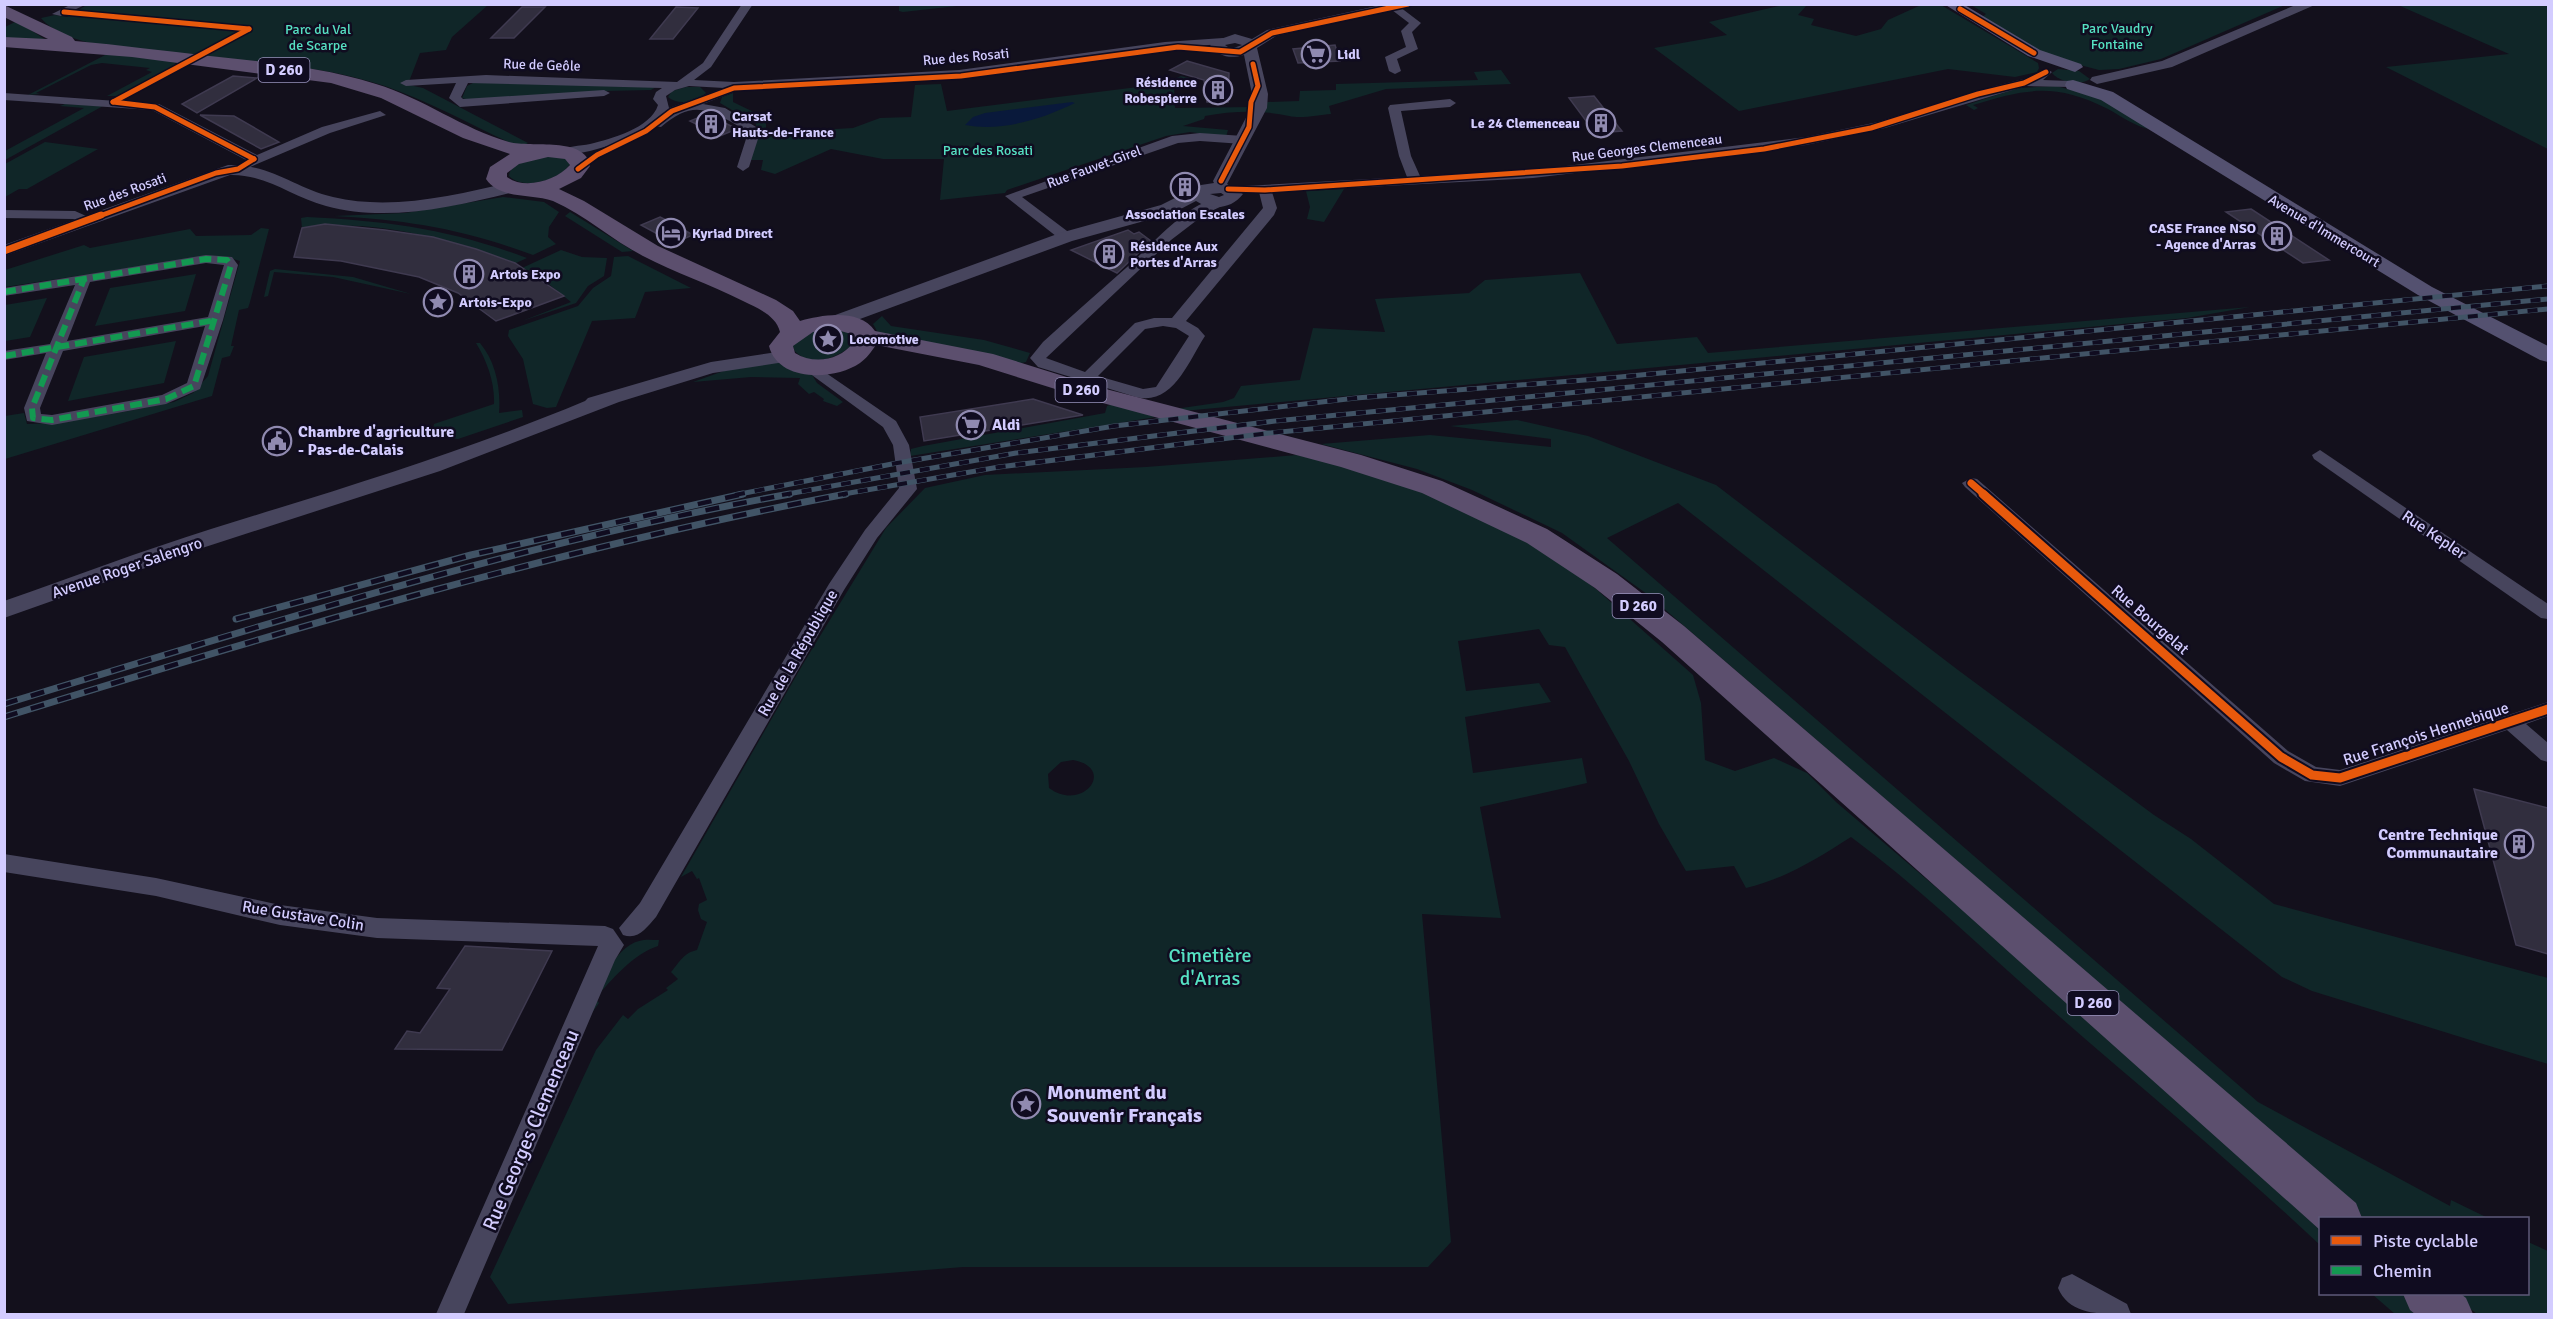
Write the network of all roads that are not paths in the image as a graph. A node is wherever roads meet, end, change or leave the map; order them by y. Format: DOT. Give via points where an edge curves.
graph roads {
  1 [pos="82,4"];
  2 [pos="748,4"];
  3 [pos="1408,4"];
  4 [pos="2311,4"];
  5 [pos="1955,6"];
  6 [pos="1385,7"];
  7 [pos="16,14"];
  8 [pos="57,14"];
  9 [pos="1309,24"];
  10 [pos="4,42"];
  11 [pos="78,45"];
  12 [pos="1227,46"];
  13 [pos="1251,47"];
  14 [pos="2034,53"];
  15 [pos="707,64"];
  16 [pos="1253,64"];
  17 [pos="2078,68"];
  18 [pos="1395,71"];
  19 [pos="2046,71"];
  20 [pos="2126,74"];
  21 [pos="464,79"];
  22 [pos="406,83"];
  23 [pos="2024,83"];
  24 [pos="678,85"];
  25 [pos="2072,85"];
  26 [pos="2100,86"];
  27 [pos="711,91"];
  28 [pos="4,96"];
  29 [pos="660,100"];
  30 [pos="1450,103"];
  31 [pos="690,105"];
  32 [pos="721,111"];
  33 [pos="380,115"];
  34 [pos="1246,134"];
  35 [pos="479,138"];
  36 [pos="542,152"];
  37 [pos="564,152"];
  38 [pos="246,164"];
  39 [pos="743,167"];
  40 [pos="500,168"];
  41 [pos="575,172"];
  42 [pos="1414,180"];
  43 [pos="520,187"];
  44 [pos="1265,190"];
  45 [pos="1219,193"];
  46 [pos="410,204"];
  47 [pos="578,204"];
  48 [pos="4,213"];
  49 [pos="88,220"];
  50 [pos="1127,222"];
  51 [pos="1066,237"];
  52 [pos="4,251"];
  53 [pos="1000,263"];
  54 [pos="84,279"];
  55 [pos="726,285"];
  56 [pos="4,292"];
  57 [pos="887,304"];
  58 [pos="216,320"];
  59 [pos="830,322"];
  60 [pos="1176,323"];
  61 [pos="788,342"];
  62 [pos="857,346"];
  63 [pos="57,347"];
  64 [pos="2548,355"];
  65 [pos="4,356"];
  66 [pos="810,367"];
  67 [pos="1087,378"];
  68 [pos="845,391"];
  69 [pos="2320,455"];
  70 [pos="1971,483"];
  71 [pos="4,610"];
  72 [pos="2548,613"];
  73 [pos="2548,709"];
  74 [pos="2510,723"];
  75 [pos="2548,754"];
  76 [pos="2312,775"];
  77 [pos="4,863"];
  78 [pos="616,936"];
  79 [pos="2339,1217"];
  80 [pos="2072,1288"];
  81 [pos="2428,1295"];
  82 [pos="450,1314"];
  83 [pos="2117,1314"];
  84 [pos="2450,1314"];
  1 -- 8 [label="street"];
  2 -- 15 [label="street"];
  3 -- 6 [label="street"];
  4 -- 20 [label="street" via="2167,64"];
  5 -- 14 [label="main road"];
  6 -- 9 [label="street"];
  6 -- 18 [label="street" via="1416,23 1406,31 1412,50 1391,57"];
  7 -- 11 [label="main road, D 260" via="54,37"];
  9 -- 12 [label="street"];
  9 -- 13 [label="street" via="1266,35"];
  10 -- 11 [label="main road, D 260"];
  11 -- 35 [label="main road, D 260" via="327,76 412,104"];
  12 -- 13 [label="street" via="1240,52"];
  12 -- 16 [label="street"];
  12 -- 27 [label="street, Rue des Rosati" via="1171,47 968,76"];
  13 -- 16 [label="street"];
  14 -- 17 [label="main road"];
  14 -- 19 [label="main road" via="2045,64"];
  15 -- 24 [label="street"];
  15 -- 27 [label="street" via="705,78"];
  16 -- 34 [label="street" via="1259,108"];
  17 -- 19 [label="main road" via="2056,66"];
  17 -- 20 [label="street"];
  17 -- 26 [label="main road" via="2094,74"];
  19 -- 23 [label="street"];
  19 -- 25 [label="main road, Avenue d'Immercourt" via="2052,79"];
  20 -- 26 [label="street"];
  21 -- 22 [label="street, Rue de Geôle"];
  21 -- 24 [label="street, Rue de Geôle"];
  21 -- 29 [label="street" via="454,99 464,103 640,91 654,93"];
  23 -- 25 [label="street"];
  23 -- 42 [label="street, Rue Georges Clemenceau" via="1816,140 1567,171"];
  24 -- 27 [label="street, Rue de Geôle"];
  24 -- 29 [label="street" via="663,91"];
  25 -- 26 [label="main road, Avenue d'Immercourt"];
  26 -- 64 [label="main road, Avenue d'Immercourt" via="2425,291"];
  27 -- 31 [label="street"];
  27 -- 32 [label="street" via="713,103"];
  28 -- 38 [label="street" via="155,107"];
  29 -- 31 [label="street"];
  29 -- 37 [label="street" via="663,109 659,115 630,133 600,146"];
  30 -- 42 [label="street" via="1394,108"];
  31 -- 32 [label="street"];
  31 -- 41 [label="street" via="669,113 646,131 597,155"];
  32 -- 39 [label="street" via="752,130"];
  33 -- 38 [label="street, Rue des Rosati" via="326,130"];
  34 -- 45 [label="street"];
  34 -- 51 [label="street, Rue Fauvet-Girel" via="1176,139 1012,196"];
  35 -- 36 [label="main road, D 260" via="514,150"];
  35 -- 40 [label="main road, D 260" via="495,151"];
  36 -- 37 [label="main road"];
  36 -- 40 [label="main road" via="521,156"];
  37 -- 41 [label="main road" via="579,159"];
  38 -- 46 [label="street" via="336,203 371,207"];
  38 -- 49 [label="street, Rue des Rosati"];
  40 -- 43 [label="main road" via="497,180"];
  40 -- 46 [label="street" via="468,188"];
  41 -- 43 [label="main road" via="554,183"];
  41 -- 47 [label="main road" via="569,190"];
  42 -- 44 [label="street, Rue Georges Clemenceau"];
  43 -- 46 [label="street"];
  43 -- 47 [label="main road" via="552,193"];
  44 -- 45 [label="street, Rue Georges Clemenceau"];
  44 -- 60 [label="street" via="1270,208 1267,215"];
  45 -- 50 [label="street"];
  45 -- 67 [label="street, Rue Georges Clemenceau" via="1151,250 1039,355 1040,363"];
  47 -- 55 [label="main road" via="648,250"];
  48 -- 49 [label="street" via="75,215"];
  49 -- 52 [label="street, Rue des Rosati"];
  50 -- 51 [label="street"];
  50 -- 53 [label="street" via="1060,250"];
  51 -- 53 [label="street"];
  53 -- 57 [label="street"];
  54 -- 56 [label="street"];
  54 -- 58 [label="street" via="206,259 227,260 231,265"];
  54 -- 63 [label="street"];
  55 -- 59 [label="main road"];
  55 -- 61 [label="main road" via="781,313 790,323"];
  57 -- 59 [label="street"];
  57 -- 62 [label="street" via="869,319"];
  58 -- 63 [label="street"];
  58 -- 63 [label="street" via="196,382 184,393 52,420 35,420 32,408"];
  59 -- 61 [label="main road"];
  59 -- 62 [label="main road" via="851,324"];
  60 -- 67 [label="street" via="1149,322 1140,326"];
  60 -- 67 [label="street" via="1197,336 1160,392 1142,394"];
  61 -- 66 [label="main road" via="794,364"];
  61 -- 71 [label="street, Avenue Roger Salengro" via="738,361 611,398 381,484"];
  62 -- 66 [label="main road"];
  62 -- 68 [label="street" via="837,379"];
  62 -- 79 [label="main road, D 260" via="885,351 942,350 984,359 1107,398 1400,476 1464,500 1537,536 1606,580 1673,634"];
  63 -- 65 [label="street"];
  66 -- 68 [label="street, Rue de la République"];
  68 -- 78 [label="street, Rue de la République" via="882,417 894,431 902,445 908,489 862,548 648,910"];
  69 -- 72 [label="street, Rue Kepler"];
  70 -- 76 [label="street, Rue Bourgelat" via="2281,757"];
  73 -- 74 [label="street, Rue François Hennebique"];
  74 -- 75 [label="street"];
  74 -- 76 [label="street, Rue François Hennebique" via="2340,778"];
  77 -- 78 [label="street, Rue Gustave Colin" via="156,887 280,915 365,927"];
  78 -- 82 [label="street, Rue Georges Clemenceau"];
  80 -- 83 [label="street"];
  81 -- 84 [label="main road"];
}
